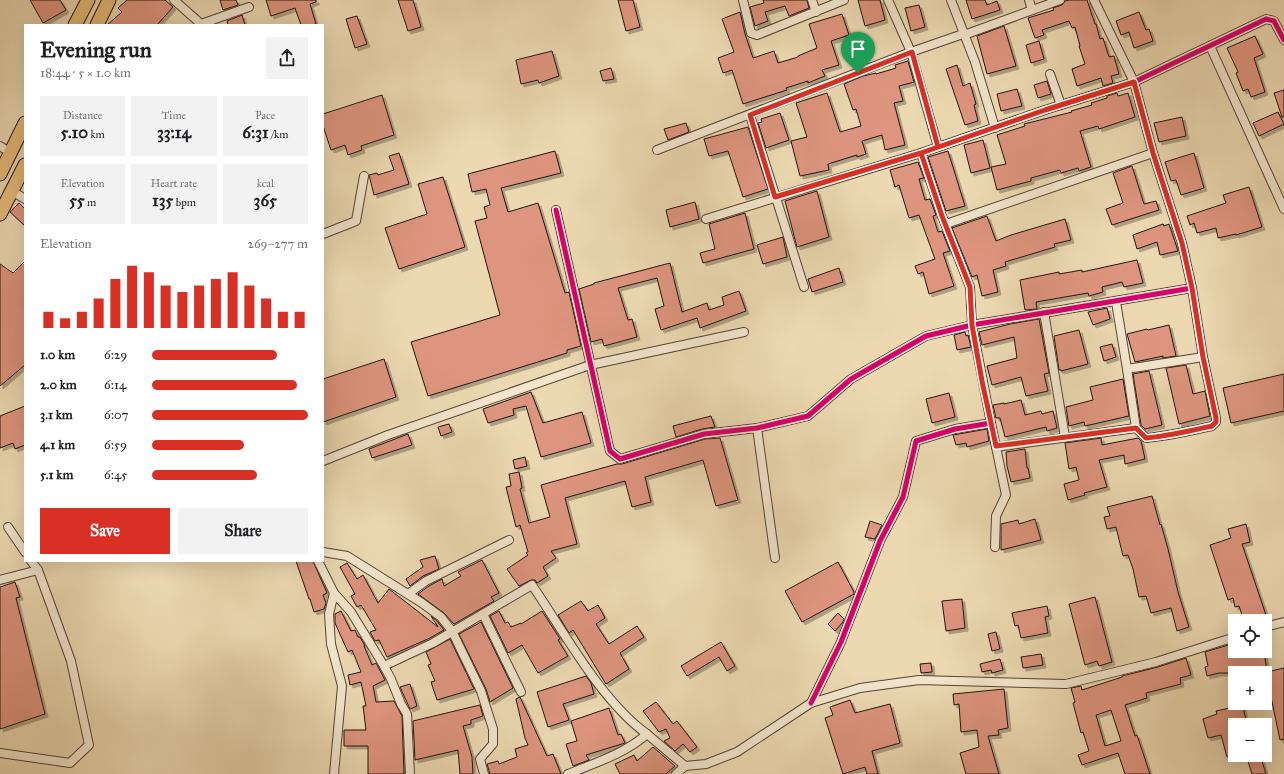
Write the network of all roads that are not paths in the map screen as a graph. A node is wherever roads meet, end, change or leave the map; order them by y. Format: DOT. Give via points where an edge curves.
graph roads {
  1 [pos="88,0"];
  2 [pos="109,0"];
  3 [pos="174,0"];
  4 [pos="743,0"];
  5 [pos="812,0"];
  6 [pos="844,0"];
  7 [pos="888,0"];
  8 [pos="951,0"];
  9 [pos="1029,0"];
  10 [pos="1060,0"];
  11 [pos="1094,0"];
  12 [pos="249,7"];
  13 [pos="1032,10"];
  14 [pos="816,12"];
  15 [pos="76,24"];
  16 [pos="97,24"];
  17 [pos="963,35"];
  18 [pos="1284,40"];
  19 [pos="1210,46"];
  20 [pos="912,52"];
  21 [pos="1050,74"];
  22 [pos="1134,82"];
  23 [pos="1061,105"];
  24 [pos="750,115"];
  25 [pos="24,124"];
  26 [pos="995,128"];
  27 [pos="938,147"];
  28 [pos="5,149"];
  29 [pos="657,150"];
  30 [pos="921,153"];
  31 [pos="1153,153"];
  32 [pos="24,167"];
  33 [pos="0,174"];
  34 [pos="364,176"];
  35 [pos="12,191"];
  36 [pos="775,197"];
  37 [pos="24,198"];
  38 [pos="1284,209"];
  39 [pos="556,210"];
  40 [pos="0,214"];
  41 [pos="706,219"];
  42 [pos="946,224"];
  43 [pos="324,234"];
  44 [pos="804,287"];
  45 [pos="1192,288"];
  46 [pos="1116,302"];
  47 [pos="1044,312"];
  48 [pos="972,325"];
  49 [pos="744,332"];
  50 [pos="1203,357"];
  51 [pos="590,365"];
  52 [pos="1127,369"];
  53 [pos="991,423"];
  54 [pos="757,428"];
  55 [pos="1136,428"];
  56 [pos="1065,437"];
  57 [pos="996,446"];
  58 [pos="324,461"];
  59 [pos="8,527"];
  60 [pos="509,540"];
  61 [pos="995,547"];
  62 [pos="24,551"];
  63 [pos="324,552"];
  64 [pos="775,558"];
  65 [pos="33,562"];
  66 [pos="318,562"];
  67 [pos="38,570"];
  68 [pos="0,580"];
  69 [pos="334,593"];
  70 [pos="408,594"];
  71 [pos="483,614"];
  72 [pos="1284,622"];
  73 [pos="1272,625"];
  74 [pos="452,631"];
  75 [pos="1228,639"];
  76 [pos="384,666"];
  77 [pos="521,692"];
  78 [pos="811,703"];
  79 [pos="647,734"];
  80 [pos="0,753"];
  81 [pos="685,766"];
  82 [pos="334,774"];
  83 [pos="410,774"];
  84 [pos="484,774"];
  85 [pos="568,774"];
  86 [pos="676,774"];
  1 -- 15 [label="main road"];
  2 -- 16 [label="main road"];
  3 -- 12 [label="street" via="201,24"];
  4 -- 14 [label="street" via="752,33 757,35"];
  5 -- 14 [label="street"];
  6 -- 14 [label="street"];
  7 -- 20 [label="street"];
  8 -- 17 [label="street"];
  9 -- 13 [label="street"];
  10 -- 13 [label="street"];
  11 -- 22 [label="street"];
  13 -- 17 [label="street"];
  17 -- 20 [label="street"];
  17 -- 26 [label="street" via="975,62"];
  18 -- 19 [label="street" via="1274,21 1266,19"];
  19 -- 22 [label="street"];
  19 -- 38 [label="street"];
  20 -- 24 [label="street"];
  20 -- 27 [label="street"];
  21 -- 23 [label="street"];
  22 -- 23 [label="street"];
  22 -- 31 [label="street"];
  23 -- 26 [label="street"];
  24 -- 29 [label="street"];
  24 -- 36 [label="street"];
  25 -- 28 [label="main road"];
  26 -- 27 [label="street"];
  27 -- 30 [label="street"];
  28 -- 33 [label="main road"];
  30 -- 36 [label="street"];
  30 -- 42 [label="street"];
  31 -- 42 [label="street"];
  31 -- 45 [label="street" via="1182,243"];
  32 -- 35 [label="main road"];
  34 -- 43 [label="street" via="356,221"];
  35 -- 37 [label="street"];
  35 -- 40 [label="main road"];
  36 -- 41 [label="street"];
  36 -- 44 [label="street"];
  39 -- 51 [label="street"];
  42 -- 48 [label="street" via="970,287"];
  45 -- 46 [label="street"];
  45 -- 50 [label="street"];
  46 -- 47 [label="street"];
  46 -- 52 [label="street"];
  47 -- 48 [label="street"];
  47 -- 56 [label="street"];
  48 -- 53 [label="street"];
  48 -- 54 [label="street" via="926,336 851,379 808,416"];
  49 -- 51 [label="street"];
  50 -- 52 [label="street"];
  50 -- 55 [label="street" via="1216,422 1212,426 1180,434 1146,438"];
  51 -- 54 [label="street" via="610,451 620,459 704,434"];
  51 -- 58 [label="street" via="388,435"];
  52 -- 55 [label="street"];
  53 -- 57 [label="street"];
  53 -- 78 [label="street" via="955,429 916,441 903,497 880,541 841,642"];
  54 -- 64 [label="street"];
  55 -- 56 [label="street"];
  56 -- 57 [label="street"];
  57 -- 61 [label="street" via="1006,495 996,516"];
  59 -- 62 [label="street"];
  60 -- 70 [label="street" via="426,581"];
  63 -- 70 [label="street" via="347,556"];
  65 -- 67 [label="street"];
  66 -- 69 [label="street"];
  67 -- 68 [label="street"];
  67 -- 80 [label="street" via="71,661 89,745 70,763"];
  69 -- 76 [label="street" via="351,612"];
  69 -- 82 [label="street" via="329,614 331,644 342,686"];
  70 -- 74 [label="street" via="441,617"];
  71 -- 74 [label="street"];
  71 -- 77 [label="street"];
  71 -- 79 [label="street" via="532,585 592,675 622,712"];
  72 -- 73 [label="street"];
  74 -- 76 [label="street"];
  74 -- 84 [label="street" via="481,691 493,729 493,744 480,759"];
  75 -- 78 [label="street" via="1156,662 1066,684 919,680 860,688"];
  76 -- 83 [label="street" via="407,714"];
  78 -- 81 [label="street" via="737,752 706,764"];
  79 -- 81 [label="street"];
  79 -- 85 [label="street" via="637,743"];
  81 -- 86 [label="street"];
}
